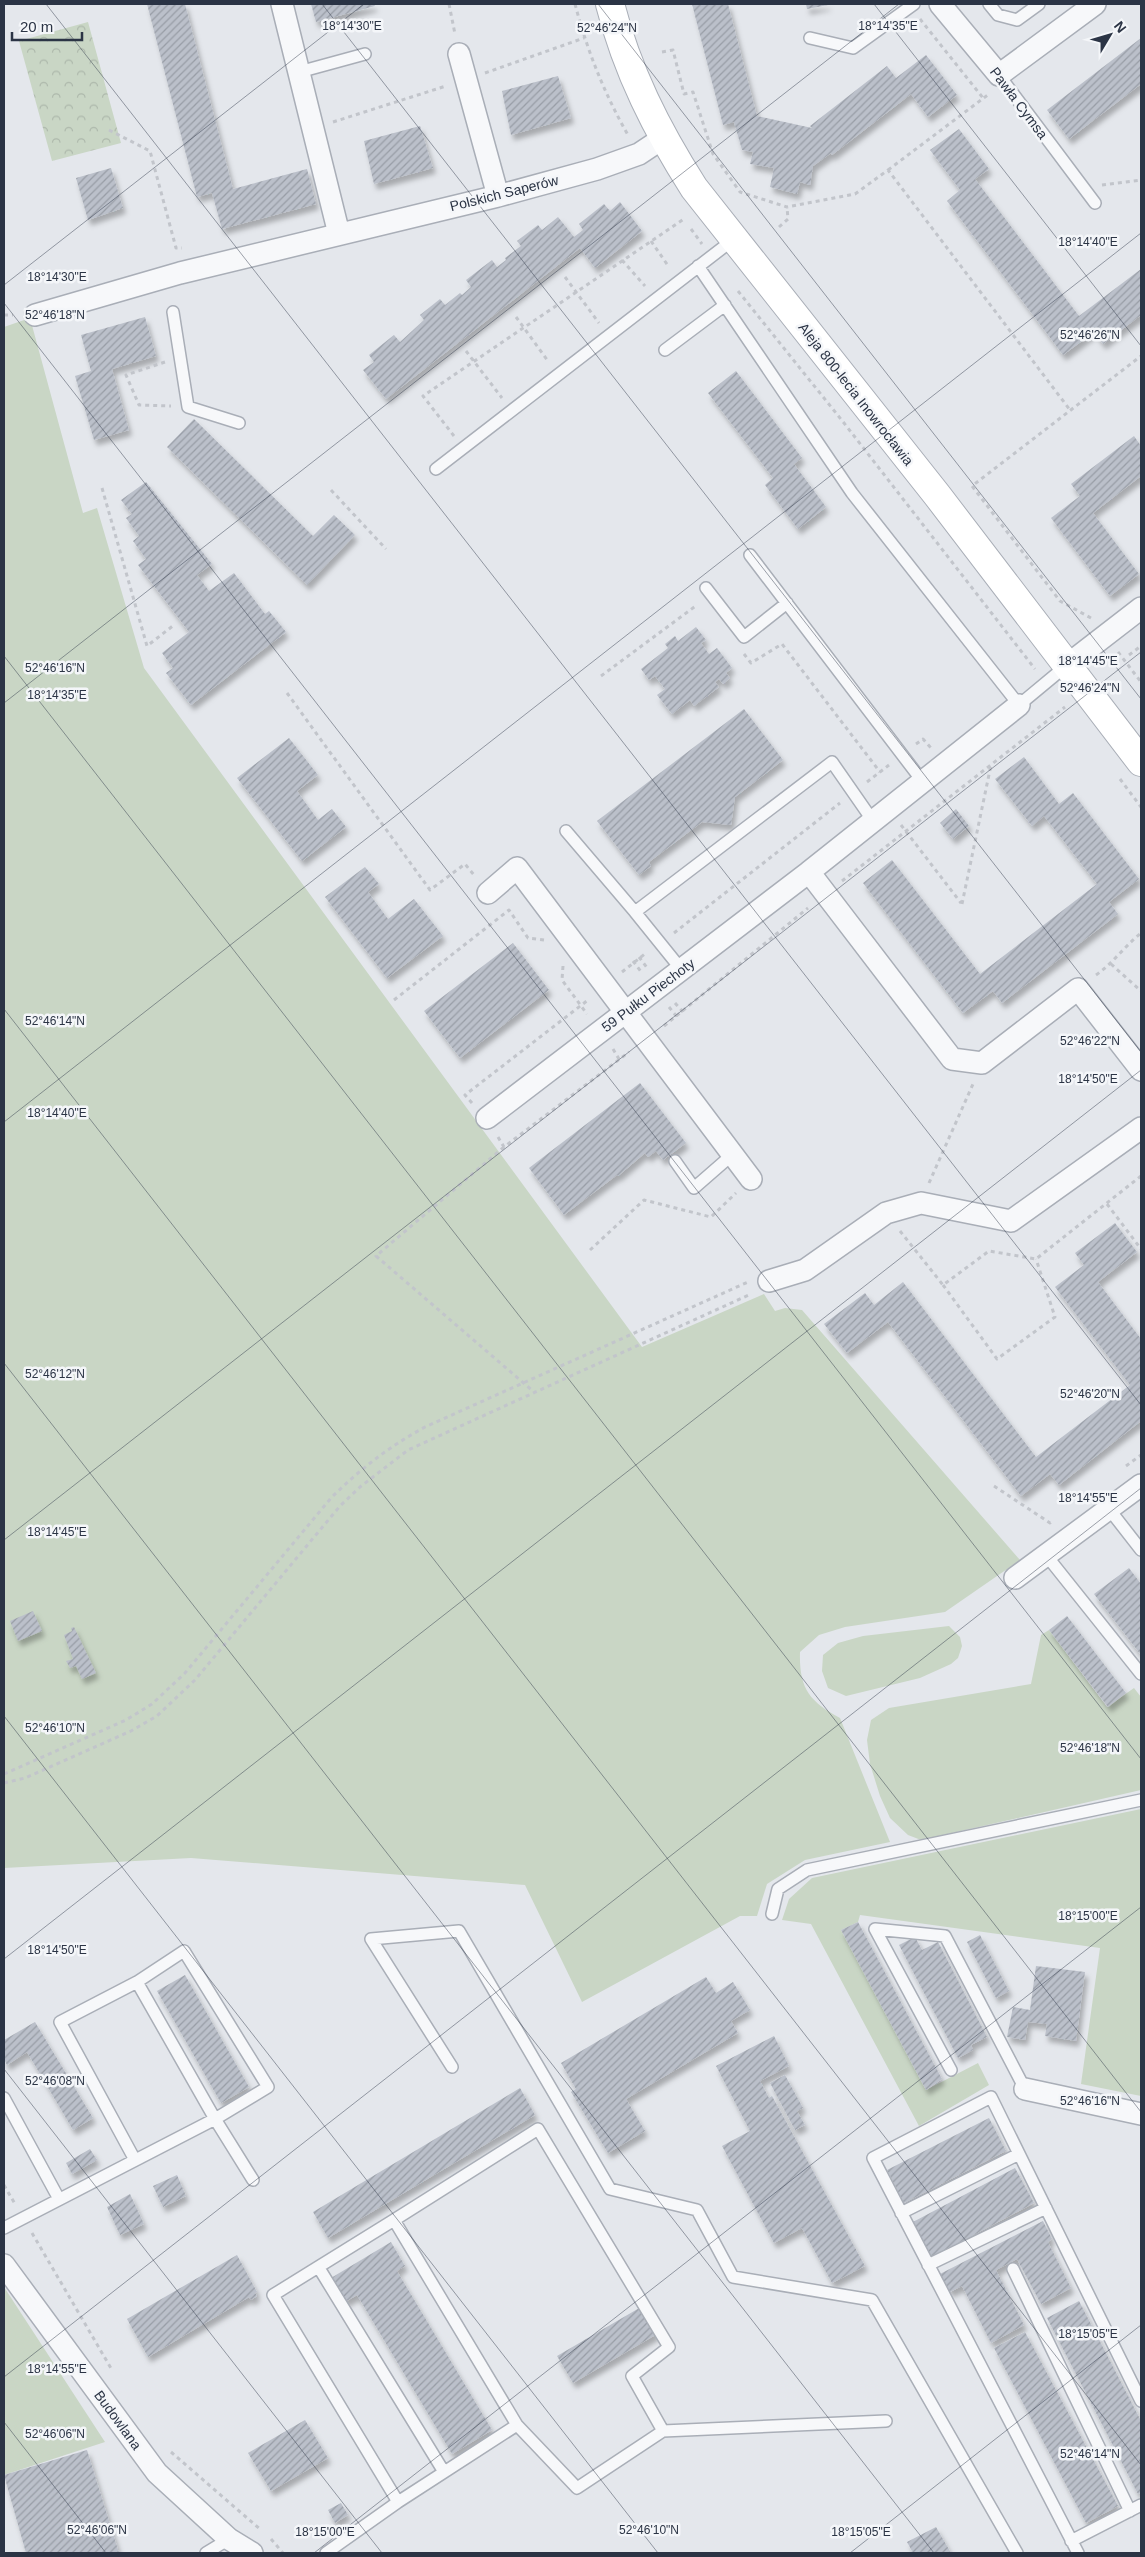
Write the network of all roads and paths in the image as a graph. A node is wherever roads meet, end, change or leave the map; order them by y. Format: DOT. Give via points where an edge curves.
graph roads {
  1 [pos="282,4"];
  2 [pos="449,4"];
  3 [pos="610,4"];
  4 [pos="940,4"];
  5 [pos="989,4"];
  6 [pos="1039,4"];
  7 [pos="1095,4"];
  8 [pos="912,5"];
  9 [pos="810,38"];
  10 [pos="662,52"];
  11 [pos="365,54"];
  12 [pos="459,54"];
  13 [pos="299,72"];
  14 [pos="999,76"];
  15 [pos="983,98"];
  16 [pos="109,130"];
  17 [pos="662,138"];
  18 [pos="888,170"];
  19 [pos="1141,180"];
  20 [pos="1084,188"];
  21 [pos="498,196"];
  22 [pos="1095,203"];
  23 [pos="788,207"];
  24 [pos="684,218"];
  25 [pos="779,227"];
  26 [pos="339,234"];
  27 [pos="734,239"];
  28 [pos="651,241"];
  29 [pos="186,248"];
  30 [pos="622,260"];
  31 [pos="698,266"];
  32 [pos="565,277"];
  33 [pos="679,280"];
  34 [pos="576,292"];
  35 [pos="658,300"];
  36 [pos="725,306"];
  37 [pos="173,312"];
  38 [pos="35,316"];
  39 [pos="516,317"];
  40 [pos="524,328"];
  41 [pos="609,337"];
  42 [pos="665,350"];
  43 [pos="466,351"];
  44 [pos="1141,356"];
  45 [pos="180,357"];
  46 [pos="473,362"];
  47 [pos="559,375"];
  48 [pos="188,407"];
  49 [pos="1070,410"];
  50 [pos="512,411"];
  51 [pos="239,423"];
  52 [pos="464,448"];
  53 [pos="436,469"];
  54 [pos="102,488"];
  55 [pos="331,490"];
  56 [pos="386,549"];
  57 [pos="750,555"];
  58 [pos="709,591"];
  59 [pos="787,603"];
  60 [pos="1141,608"];
  61 [pos="174,625"];
  62 [pos="1106,636"];
  63 [pos="1141,646"];
  64 [pos="739,648"];
  65 [pos="1129,655"];
  66 [pos="1066,666"];
  67 [pos="601,676"];
  68 [pos="1141,682"];
  69 [pos="287,692"];
  70 [pos="1019,705"];
  71 [pos="1141,762"];
  72 [pos="991,765"];
  73 [pos="880,772"];
  74 [pos="922,782"];
  75 [pos="881,814"];
  76 [pos="566,831"];
  77 [pos="809,872"];
  78 [pos="488,892"];
  79 [pos="635,912"];
  80 [pos="1141,933"];
  81 [pos="548,940"];
  82 [pos="564,958"];
  83 [pos="1110,964"];
  84 [pos="682,969"];
  85 [pos="1078,989"];
  86 [pos="1141,991"];
  87 [pos="394,1000"];
  88 [pos="627,1011"];
  89 [pos="601,1031"];
  90 [pos="619,1059"];
  91 [pos="982,1063"];
  92 [pos="1141,1070"];
  93 [pos="487,1118"];
  94 [pos="1141,1128"];
  95 [pos="504,1147"];
  96 [pos="733,1154"];
  97 [pos="675,1161"];
  98 [pos="751,1178"];
  99 [pos="921,1203"];
  100 [pos="1106,1203"];
  101 [pos="1141,1249"];
  102 [pos="590,1250"];
  103 [pos="1036,1259"];
  104 [pos="769,1281"];
  105 [pos="943,1285"];
  106 [pos="523,1383"];
  107 [pos="534,1392"];
  108 [pos="1141,1454"];
  109 [pos="1118,1472"];
  110 [pos="1141,1485"];
  111 [pos="994,1486"];
  112 [pos="1109,1508"];
  113 [pos="1058,1517"];
  114 [pos="1141,1550"];
  115 [pos="1046,1555"];
  116 [pos="1015,1578"];
  117 [pos="1141,1674"];
  118 [pos="4,1774"];
  119 [pos="4,1783"];
  120 [pos="1141,1800"];
  121 [pos="772,1914"];
  122 [pos="137,1982"];
  123 [pos="452,2067"];
  124 [pos="951,2070"];
  125 [pos="1024,2089"];
  126 [pos="4,2098"];
  127 [pos="1141,2114"];
  128 [pos="215,2119"];
  129 [pos="1019,2154"];
  130 [pos="135,2160"];
  131 [pos="253,2180"];
  132 [pos="4,2185"];
  133 [pos="59,2199"];
  134 [pos="1046,2208"];
  135 [pos="902,2213"];
  136 [pos="23,2218"];
  137 [pos="394,2220"];
  138 [pos="4,2228"];
  139 [pos="4,2265"];
  140 [pos="928,2265"];
  141 [pos="318,2268"];
  142 [pos="1013,2269"];
  143 [pos="115,2376"];
  144 [pos="1141,2401"];
  145 [pos="886,2421"];
  146 [pos="517,2425"];
  147 [pos="663,2430"];
  148 [pos="165,2446"];
  149 [pos="444,2472"];
  150 [pos="398,2502"];
  151 [pos="1141,2505"];
  152 [pos="1130,2511"];
  153 [pos="1071,2541"];
  154 [pos="227,2546"];
  155 [pos="206,2553"];
  156 [pos="252,2553"];
  157 [pos="283,2553"];
  158 [pos="326,2553"];
  159 [pos="1017,2553"];
  160 [pos="1078,2553"];
  1 -- 13 [label="street"];
  2 -- 12 [label="path"];
  3 -- 17 [label="street, Aleja 800-lecia Inowrocławia" via="635,82"];
  4 -- 14 [label="street, Pawła Cymsa"];
  5 -- 6 [label="lane" via="998,15 1017,20"];
  7 -- 14 [label="street"];
  8 -- 9 [label="lane" via="853,48"];
  8 -- 15 [label="path"];
  10 -- 23 [label="path" via="673,50 684,94 693,92 712,154 740,192"];
  11 -- 13 [label="lane"];
  12 -- 21 [label="street"];
  13 -- 26 [label="street"];
  14 -- 15 [label="path" via="991,92"];
  14 -- 20 [label="lane, Pawła Cymsa"];
  15 -- 18 [label="path"];
  16 -- 29 [label="path" via="150,151 176,248"];
  17 -- 21 [label="street, Polskich Saperów" via="638,154 606,166"];
  17 -- 27 [label="street, Aleja 800-lecia Inowrocławia" via="694,188"];
  18 -- 23 [label="path" via="855,194"];
  18 -- 49 [label="path"];
  19 -- 20 [label="path"];
  20 -- 22 [label="lane, Pawła Cymsa"];
  21 -- 26 [label="street, Polskich Saperów"];
  23 -- 25 [label="path" via="788,219"];
  24 -- 28 [label="path"];
  26 -- 38 [label="street, Polskich Saperów" via="180,272"];
  27 -- 31 [label="lane"];
  27 -- 66 [label="street, Aleja 800-lecia Inowrocławia" via="937,495"];
  28 -- 30 [label="path"];
  28 -- 33 [label="path"];
  30 -- 34 [label="path"];
  30 -- 35 [label="path"];
  31 -- 33 [label="lane"];
  31 -- 36 [label="lane"];
  32 -- 34 [label="path"];
  33 -- 35 [label="lane"];
  34 -- 40 [label="path"];
  34 -- 41 [label="path"];
  35 -- 41 [label="lane"];
  36 -- 42 [label="lane"];
  36 -- 70 [label="lane" via="852,493"];
  37 -- 45 [label="lane"];
  39 -- 40 [label="path"];
  40 -- 46 [label="path"];
  40 -- 47 [label="path"];
  41 -- 47 [label="lane"];
  43 -- 46 [label="path"];
  44 -- 49 [label="path"];
  45 -- 48 [label="lane"];
  45 -- 48 [label="path" via="126,375 139,405"];
  46 -- 50 [label="path"];
  46 -- 52 [label="path" via="423,396"];
  47 -- 50 [label="lane"];
  48 -- 51 [label="lane"];
  49 -- 62 [label="path" via="972,486 1060,601 1087,615"];
  50 -- 52 [label="lane"];
  52 -- 53 [label="lane"];
  54 -- 61 [label="path" via="147,646"];
  55 -- 56 [label="path"];
  57 -- 59 [label="lane"];
  58 -- 59 [label="lane" via="744,637"];
  58 -- 67 [label="path"];
  59 -- 74 [label="lane"];
  60 -- 62 [label="street"];
  62 -- 66 [label="street"];
  62 -- 68 [label="path"];
  63 -- 65 [label="path"];
  64 -- 73 [label="path" via="751,663 782,644"];
  66 -- 70 [label="lane"];
  66 -- 71 [label="street, Aleja 800-lecia Inowrocławia"];
  69 -- 78 [label="path" via="430,890 465,864"];
  70 -- 74 [label="street, 59 Pułku Piechoty"];
  72 -- 75 [label="path" via="962,904"];
  74 -- 75 [label="street, 59 Pułku Piechoty"];
  75 -- 77 [label="street, 59 Pułku Piechoty"];
  75 -- 79 [label="lane" via="832,762"];
  76 -- 79 [label="lane"];
  77 -- 84 [label="street, 59 Pułku Piechoty"];
  77 -- 91 [label="street" via="952,1059"];
  78 -- 88 [label="street" via="517,868"];
  79 -- 84 [label="lane"];
  80 -- 83 [label="path" via="1122,948"];
  81 -- 87 [label="path" via="528,938 509,910"];
  82 -- 89 [label="path" via="562,980"];
  83 -- 85 [label="path"];
  83 -- 86 [label="path"];
  84 -- 88 [label="street, 59 Pułku Piechoty"];
  85 -- 91 [label="street"];
  85 -- 92 [label="street"];
  88 -- 89 [label="street, 59 Pułku Piechoty"];
  88 -- 96 [label="street"];
  89 -- 90 [label="path"];
  89 -- 93 [label="street, 59 Pułku Piechoty"];
  91 -- 99 [label="path"];
  94 -- 99 [label="street" via="1011,1221"];
  95 -- 106 [label="path" via="376,1256"];
  96 -- 97 [label="lane" via="694,1188"];
  96 -- 98 [label="street"];
  98 -- 102 [label="path" via="711,1217 644,1200"];
  99 -- 104 [label="street" via="886,1213 805,1270"];
  100 -- 101 [label="path"];
  103 -- 105 [label="path" via="1055,1317 998,1359"];
  104 -- 106 [label="path" via="758,1277"];
  104 -- 107 [label="path" via="764,1289"];
  106 -- 107 [label="path"];
  106 -- 118 [label="path" via="425,1427 380,1454 352,1477 185,1673 152,1704 126,1720"];
  107 -- 119 [label="path" via="408,1450 360,1487 340,1506 195,1680 157,1716 32,1775"];
  108 -- 109 [label="path"];
  110 -- 112 [label="street"];
  111 -- 113 [label="path" via="1050,1522"];
  112 -- 114 [label="lane"];
  112 -- 115 [label="street"];
  115 -- 116 [label="street"];
  115 -- 117 [label="lane"];
  120 -- 121 [label="lane" via="808,1870 778,1889"];
  122 -- 128 [label="lane"];
  122 -- 128 [label="lane" via="184,1951 268,2087"];
  122 -- 130 [label="lane" via="60,2022"];
  123 -- 159 [label="lane" via="371,1938 459,1931 610,2189 696,2210 733,2277 872,2300"];
  124 -- 125 [label="lane" via="875,1929 946,1936"];
  125 -- 127 [label="street"];
  126 -- 133 [label="lane"];
  128 -- 130 [label="lane"];
  128 -- 131 [label="lane"];
  129 -- 134 [label="lane"];
  129 -- 135 [label="lane"];
  129 -- 135 [label="lane" via="991,2097 873,2158"];
  130 -- 133 [label="lane"];
  132 -- 136 [label="path"];
  133 -- 136 [label="lane"];
  134 -- 140 [label="lane"];
  134 -- 144 [label="lane"];
  135 -- 140 [label="lane"];
  136 -- 138 [label="lane"];
  136 -- 143 [label="path"];
  137 -- 141 [label="lane"];
  137 -- 146 [label="lane"];
  137 -- 147 [label="lane" via="538,2129 669,2347 632,2376"];
  139 -- 154 [label="street, Budowlana" via="157,2473"];
  140 -- 153 [label="lane"];
  141 -- 149 [label="lane"];
  141 -- 150 [label="lane" via="273,2295"];
  142 -- 152 [label="lane"];
  145 -- 147 [label="lane"];
  146 -- 147 [label="lane" via="577,2488"];
  146 -- 149 [label="lane"];
  148 -- 157 [label="path"];
  149 -- 150 [label="lane"];
  150 -- 158 [label="lane"];
  151 -- 152 [label="lane"];
  152 -- 153 [label="lane"];
  153 -- 160 [label="lane"];
  154 -- 155 [label="lane"];
  154 -- 156 [label="street, Budowlana"];
}
